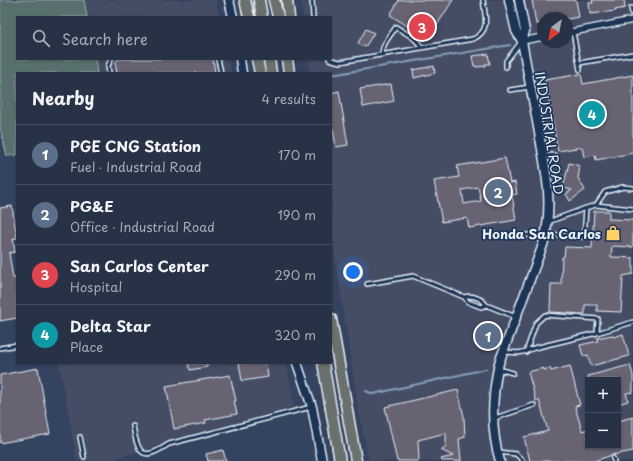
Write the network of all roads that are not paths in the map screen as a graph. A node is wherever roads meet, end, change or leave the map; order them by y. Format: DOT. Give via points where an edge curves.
graph roads {
  1 [pos="229,0"];
  2 [pos="245,0"];
  3 [pos="258,0"];
  4 [pos="274,0"];
  5 [pos="287,0"];
  6 [pos="312,0"];
  7 [pos="483,0"];
  8 [pos="509,0"];
  9 [pos="519,0"];
  10 [pos="631,8"];
  11 [pos="233,16"];
  12 [pos="249,16"];
  13 [pos="262,16"];
  14 [pos="278,16"];
  15 [pos="289,16"];
  16 [pos="313,16"];
  17 [pos="633,19"];
  18 [pos="573,31"];
  19 [pos="537,38"];
  20 [pos="522,41"];
  21 [pos="573,42"];
  22 [pos="421,48"];
  23 [pos="633,54"];
  24 [pos="382,55"];
  25 [pos="111,60"];
  26 [pos="218,60"];
  27 [pos="240,60"];
  28 [pos="258,60"];
  29 [pos="269,60"];
  30 [pos="288,60"];
  31 [pos="332,60"];
  32 [pos="579,63"];
  33 [pos="506,67"];
  34 [pos="580,70"];
  35 [pos="109,72"];
  36 [pos="221,72"];
  37 [pos="242,72"];
  38 [pos="260,72"];
  39 [pos="271,72"];
  40 [pos="289,72"];
  41 [pos="530,86"];
  42 [pos="510,90"];
  43 [pos="554,155"];
  44 [pos="543,156"];
  45 [pos="633,188"];
  46 [pos="596,205"];
  47 [pos="586,208"];
  48 [pos="633,209"];
  49 [pos="548,222"];
  50 [pos="512,236"];
  51 [pos="545,236"];
  52 [pos="367,284"];
  53 [pos="464,297"];
  54 [pos="486,305"];
  55 [pos="517,317"];
  56 [pos="633,322"];
  57 [pos="332,325"];
  58 [pos="597,333"];
  59 [pos="16,345"];
  60 [pos="0,348"];
  61 [pos="504,352"];
  62 [pos="526,352"];
  63 [pos="297,364"];
  64 [pos="323,364"];
  65 [pos="498,369"];
  66 [pos="513,373"];
  67 [pos="534,405"];
  68 [pos="312,407"];
  69 [pos="493,418"];
  70 [pos="349,425"];
  71 [pos="133,426"];
  72 [pos="80,437"];
  73 [pos="498,452"];
  74 [pos="84,457"];
  75 [pos="322,461"];
  76 [pos="340,461"];
  77 [pos="356,461"];
  78 [pos="359,461"];
  79 [pos="500,461"];
  80 [pos="523,461"];
  1 -- 11 [label="main road"];
  2 -- 12 [label="highway"];
  3 -- 13 [label="highway"];
  4 -- 14 [label="highway"];
  5 -- 15 [label="highway"];
  6 -- 16 [label="lane"];
  7 -- 22 [label="lane" via="486,22 482,34 473,39"];
  8 -- 20 [label="main road, INDUSTRIAL ROAD" via="516,31"];
  9 -- 20 [label="main road, INDUSTRIAL ROAD" via="525,31"];
  10 -- 17 [label="lane"];
  17 -- 18 [label="street"];
  19 -- 20 [label="street"];
  20 -- 33 [label="lane" via="506,61"];
  20 -- 41 [label="main road, INDUSTRIAL ROAD"];
  21 -- 32 [label="lane"];
  22 -- 24 [label="lane"];
  22 -- 24 [label="lane" via="415,39 396,27 384,46"];
  23 -- 32 [label="lane"];
  24 -- 31 [label="lane" via="340,62"];
  25 -- 35 [label="lane"];
  26 -- 36 [label="lane"];
  27 -- 37 [label="main road"];
  28 -- 38 [label="highway"];
  29 -- 39 [label="highway"];
  30 -- 40 [label="highway"];
  32 -- 34 [label="lane"];
  41 -- 42 [label="lane"];
  41 -- 44 [label="main road, INDUSTRIAL ROAD"];
  43 -- 44 [label="lane"];
  44 -- 49 [label="main road, INDUSTRIAL ROAD" via="549,200"];
  45 -- 46 [label="lane" via="623,187 605,192"];
  46 -- 47 [label="lane"];
  46 -- 48 [label="lane"];
  47 -- 49 [label="lane"];
  47 -- 51 [label="lane" via="584,237"];
  49 -- 51 [label="main road, INDUSTRIAL ROAD"];
  50 -- 51 [label="lane"];
  51 -- 55 [label="main road, INDUSTRIAL ROAD"];
  52 -- 53 [label="lane" via="413,276"];
  53 -- 54 [label="lane" via="470,296 484,301"];
  53 -- 54 [label="lane" via="468,302 481,308"];
  54 -- 55 [label="lane"];
  55 -- 61 [label="main road, INDUSTRIAL ROAD"];
  56 -- 58 [label="lane"];
  57 -- 70 [label="highway"];
  58 -- 62 [label="lane"];
  58 -- 62 [label="lane" via="598,319 545,315 536,323"];
  59 -- 60 [label="lane"];
  61 -- 62 [label="lane"];
  61 -- 65 [label="main road, INDUSTRIAL ROAD"];
  63 -- 68 [label="main road"];
  64 -- 76 [label="highway"];
  65 -- 66 [label="lane"];
  65 -- 69 [label="main road, INDUSTRIAL ROAD"];
  67 -- 69 [label="lane"];
  68 -- 71 [label="lane" via="169,444 158,452 147,455 142,453 136,443"];
  68 -- 75 [label="main road"];
  69 -- 73 [label="main road, INDUSTRIAL ROAD"];
  70 -- 77 [label="highway"];
  70 -- 78 [label="highway"];
  72 -- 74 [label="lane"];
  73 -- 79 [label="main road, INDUSTRIAL ROAD"];
  73 -- 80 [label="lane" via="516,454"];
}
